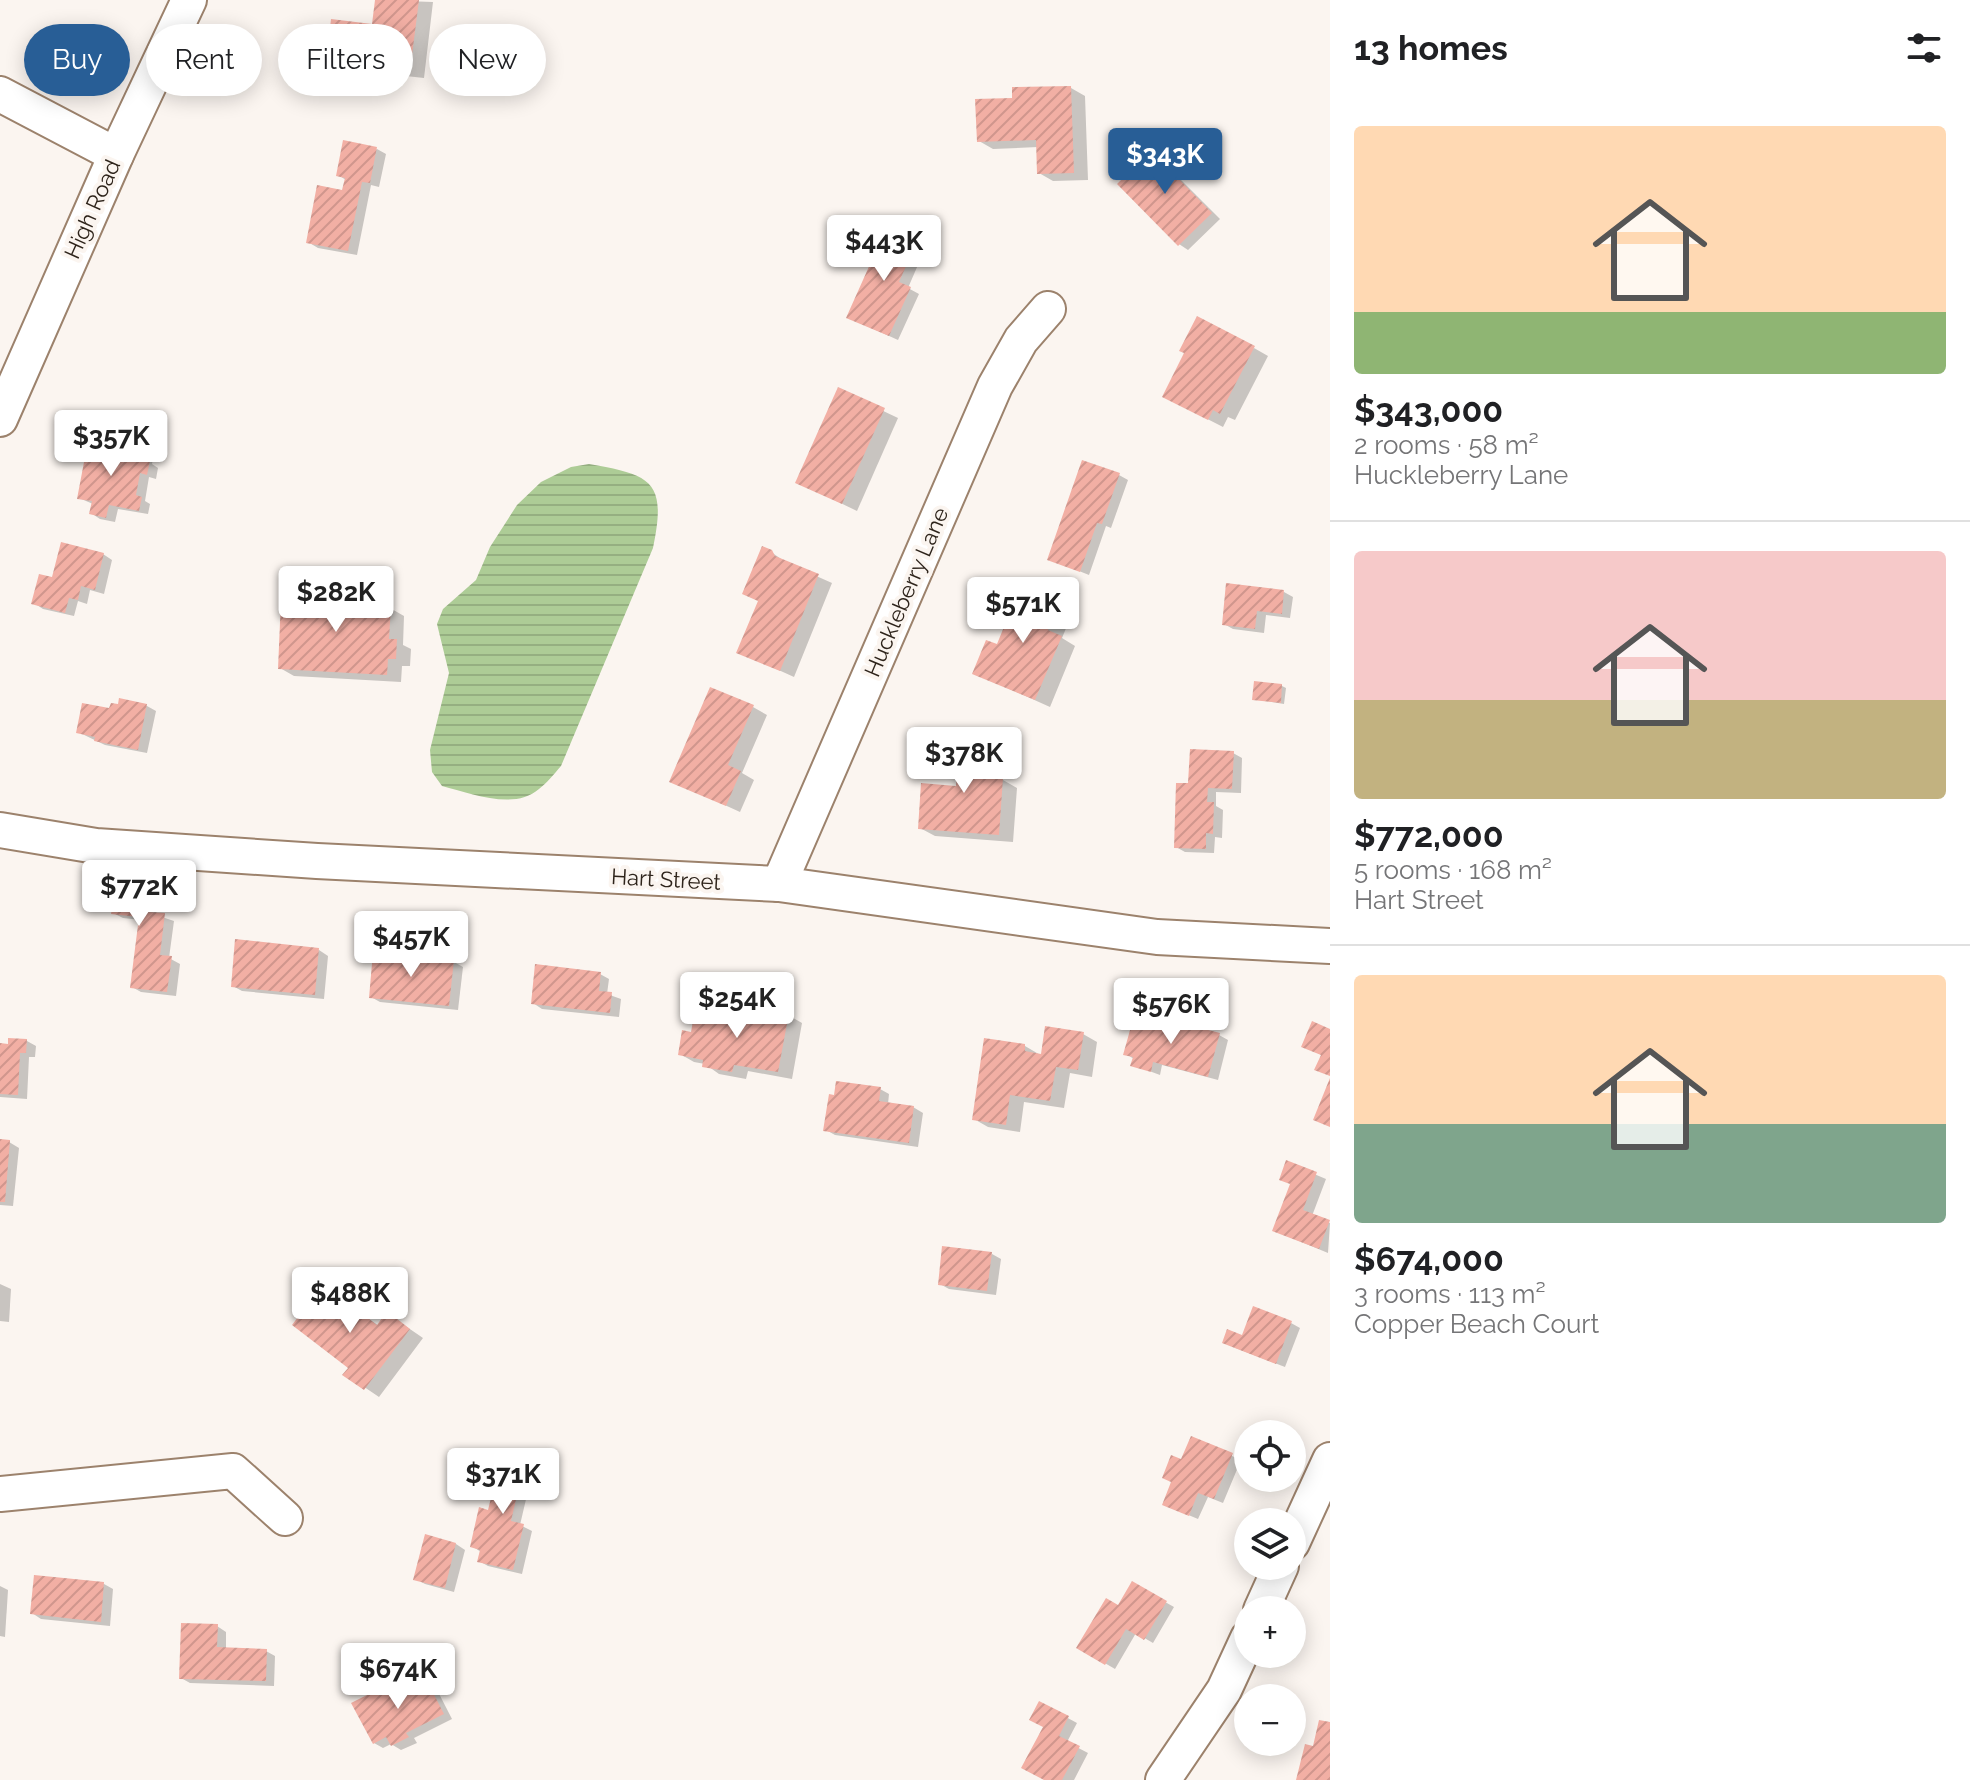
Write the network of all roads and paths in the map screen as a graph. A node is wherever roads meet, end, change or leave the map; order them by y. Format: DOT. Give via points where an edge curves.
graph roads {
  1 [pos="189,0"];
  2 [pos="0,94"];
  3 [pos="116,155"];
  4 [pos="1048,309"];
  5 [pos="0,419"];
  6 [pos="0,830"];
  7 [pos="779,884"];
  8 [pos="1330,946"];
  9 [pos="1330,1460"];
  10 [pos="0,1494"];
  11 [pos="1306,1512"];
  12 [pos="285,1518"];
  13 [pos="1234,1668"];
  14 [pos="1163,1780"];
  1 -- 3 [label="street, High Road"];
  2 -- 3 [label="street"];
  3 -- 5 [label="street, High Road"];
  4 -- 7 [label="street, Huckleberry Lane" via="1021,340 995,386"];
  6 -- 7 [label="street, Hart Street" via="96,846"];
  7 -- 8 [label="street, Hart Street" via="1157,937"];
  9 -- 11 [label="street"];
  10 -- 12 [label="street" via="233,1471"];
  13 -- 14 [label="street"];
}
